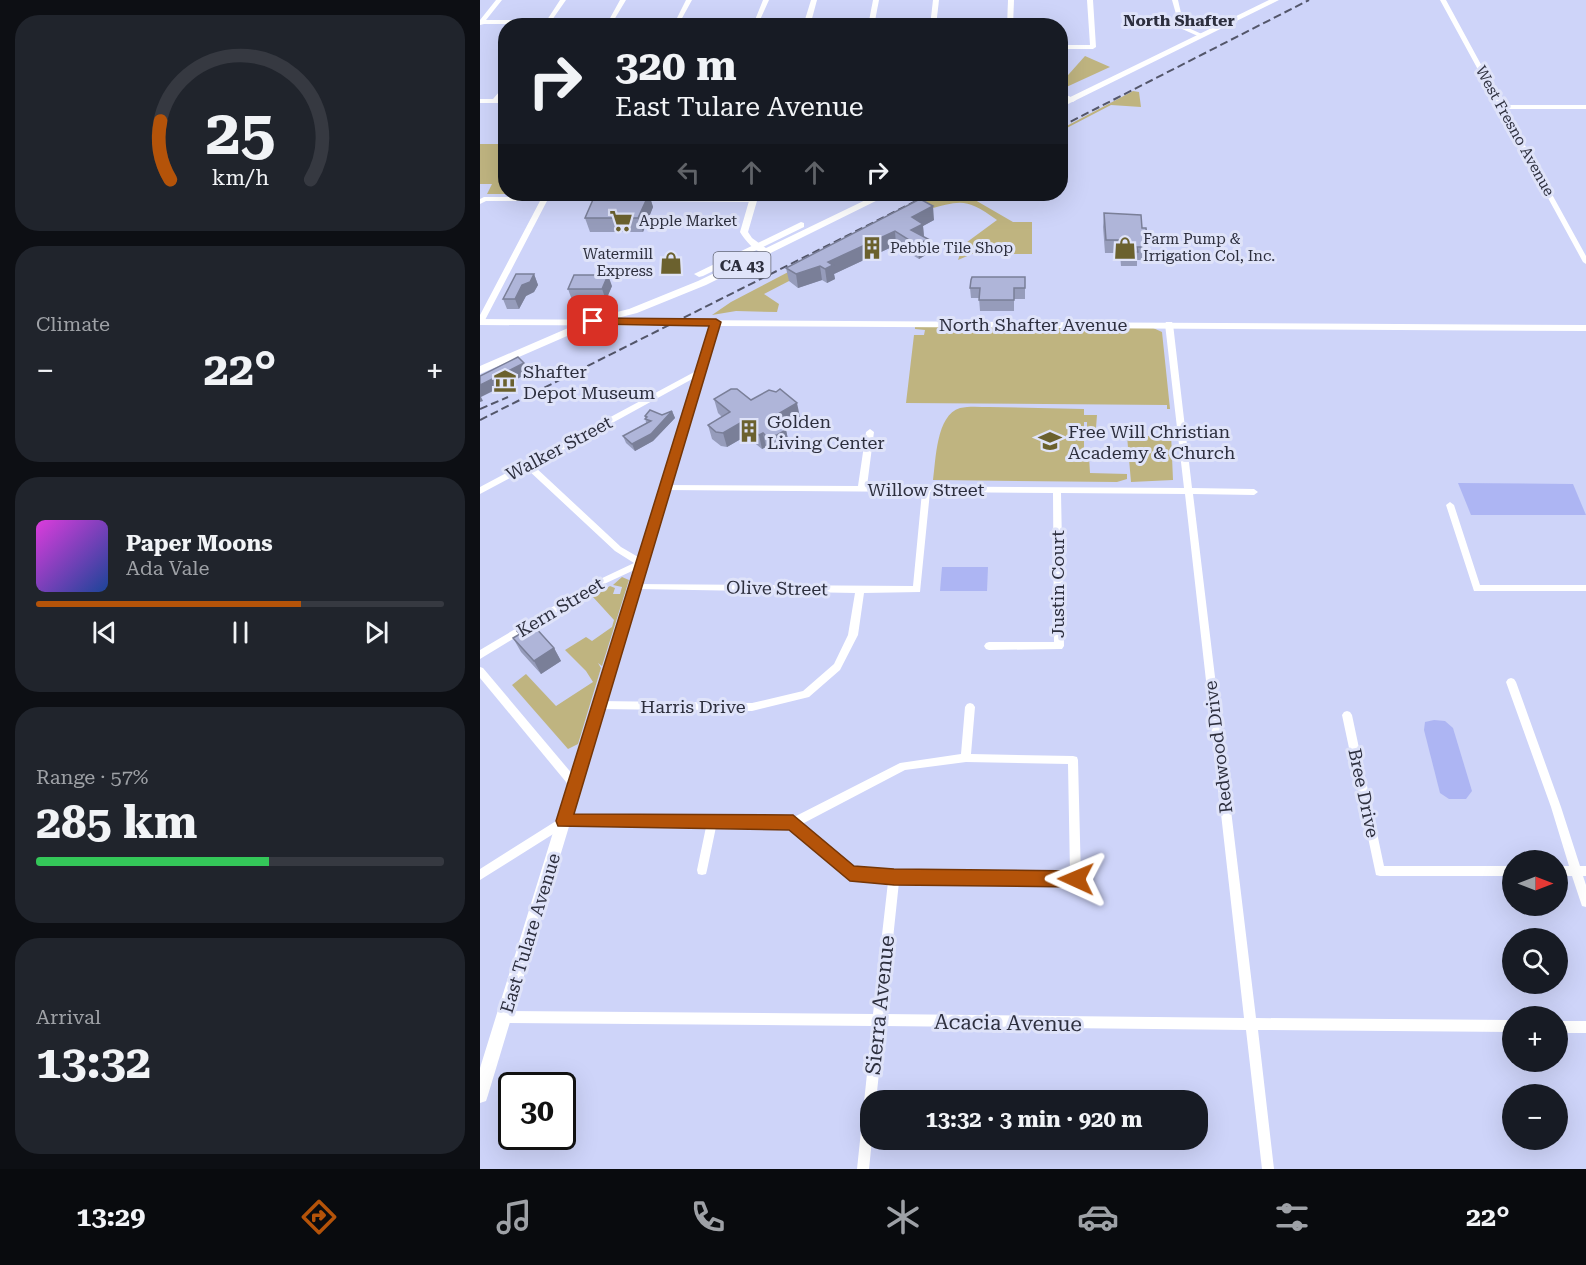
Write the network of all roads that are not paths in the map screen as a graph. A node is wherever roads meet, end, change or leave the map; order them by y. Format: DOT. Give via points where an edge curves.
graph roads {
  1 [pos="499,0"];
  2 [pos="563,0"];
  3 [pos="623,0"];
  4 [pos="688,0"];
  5 [pos="766,0"];
  6 [pos="814,0"];
  7 [pos="876,0"];
  8 [pos="936,0"];
  9 [pos="1011,0"];
  10 [pos="1090,0"];
  11 [pos="1175,0"];
  12 [pos="1259,0"];
  13 [pos="1275,0"];
  14 [pos="1443,0"];
  15 [pos="551,18"];
  16 [pos="612,18"];
  17 [pos="680,18"];
  18 [pos="759,18"];
  19 [pos="809,18"];
  20 [pos="873,18"];
  21 [pos="934,18"];
  22 [pos="1010,18"];
  23 [pos="481,24"];
  24 [pos="498,24"];
  25 [pos="1192,33"];
  26 [pos="1202,36"];
  27 [pos="1068,47"];
  28 [pos="1068,93"];
  29 [pos="498,97"];
  30 [pos="1068,98"];
  31 [pos="1073,100"];
  32 [pos="480,101"];
  33 [pos="495,101"];
  34 [pos="1068,102"];
  35 [pos="1503,107"];
  36 [pos="1586,108"];
  37 [pos="498,199"];
  38 [pos="482,200"];
  39 [pos="543,201"];
  40 [pos="753,201"];
  41 [pos="853,201"];
  42 [pos="869,201"];
  43 [pos="762,249"];
  44 [pos="1586,262"];
  45 [pos="593,321"];
  46 [pos="480,322"];
  47 [pos="716,322"];
  48 [pos="739,323"];
  49 [pos="1169,324"];
  50 [pos="1586,328"];
  51 [pos="711,338"];
  52 [pos="480,370"];
  53 [pos="701,372"];
  54 [pos="870,432"];
  55 [pos="528,465"];
  56 [pos="666,488"];
  57 [pos="862,489"];
  58 [pos="926,489"];
  59 [pos="1057,490"];
  60 [pos="480,491"];
  61 [pos="1187,491"];
  62 [pos="1254,492"];
  63 [pos="1450,506"];
  64 [pos="642,563"];
  65 [pos="637,586"];
  66 [pos="1586,588"];
  67 [pos="860,589"];
  68 [pos="989,645"];
  69 [pos="480,655"];
  70 [pos="480,671"];
  71 [pos="1511,682"];
  72 [pos="599,705"];
  73 [pos="970,707"];
  74 [pos="1347,714"];
  75 [pos="966,758"];
  76 [pos="575,785"];
  77 [pos="564,821"];
  78 [pos="712,822"];
  79 [pos="793,823"];
  80 [pos="702,870"];
  81 [pos="1502,871"];
  82 [pos="1581,871"];
  83 [pos="480,875"];
  84 [pos="894,877"];
  85 [pos="1586,902"];
  86 [pos="504,1017"];
  87 [pos="877,1021"];
  88 [pos="1251,1025"];
  89 [pos="1502,1026"];
  90 [pos="1568,1027"];
  91 [pos="1586,1027"];
  92 [pos="483,1070"];
  93 [pos="480,1095"];
  94 [pos="863,1169"];
  95 [pos="1268,1169"];
  1 -- 23 [label="street"];
  2 -- 15 [label="street"];
  3 -- 16 [label="street"];
  4 -- 17 [label="street"];
  5 -- 18 [label="street"];
  6 -- 19 [label="main road"];
  7 -- 20 [label="street"];
  8 -- 21 [label="street"];
  9 -- 22 [label="street"];
  10 -- 27 [label="street" via="1093,47"];
  11 -- 25 [label="street" via="1180,24"];
  12 -- 25 [label="main road"];
  13 -- 26 [label="main road"];
  14 -- 35 [label="street, West Fresno Avenue"];
  23 -- 24 [label="street"];
  25 -- 26 [label="street"];
  25 -- 28 [label="main road"];
  26 -- 31 [label="main road"];
  29 -- 33 [label="street"];
  30 -- 31 [label="street"];
  31 -- 34 [label="main road"];
  32 -- 33 [label="street"];
  35 -- 36 [label="street"];
  35 -- 44 [label="street, West Fresno Avenue"];
  37 -- 38 [label="street"];
  39 -- 46 [label="street"];
  40 -- 43 [label="main road" via="744,232"];
  41 -- 43 [label="main road, CA 43"];
  42 -- 43 [label="main road, CA 43"];
  43 -- 45 [label="main road, CA 43" via="712,279 633,311"];
  45 -- 46 [label="main road, North Shafter Avenue"];
  45 -- 47 [label="main road, North Shafter Avenue"];
  45 -- 52 [label="main road, CA 43"];
  47 -- 48 [label="main road, North Shafter Avenue"];
  47 -- 51 [label="main road, East Tulare Avenue"];
  48 -- 49 [label="main road, North Shafter Avenue"];
  48 -- 51 [label="main road"];
  49 -- 50 [label="main road, North Shafter Avenue"];
  49 -- 61 [label="street, Redwood Drive"];
  51 -- 53 [label="main road, East Tulare Avenue"];
  53 -- 55 [label="street, Walker Street"];
  53 -- 56 [label="main road, East Tulare Avenue"];
  54 -- 57 [label="street"];
  55 -- 60 [label="street, Walker Street"];
  55 -- 64 [label="street" via="618,549"];
  56 -- 57 [label="street, Willow Street"];
  56 -- 64 [label="main road, East Tulare Avenue"];
  57 -- 58 [label="street, Willow Street"];
  58 -- 59 [label="street, Willow Street"];
  58 -- 67 [label="street, Olive Street" via="917,590"];
  59 -- 61 [label="street, Willow Street"];
  59 -- 68 [label="street, Justin Court" via="1059,646"];
  61 -- 62 [label="street, Willow Street"];
  61 -- 88 [label="street, Redwood Drive"];
  63 -- 66 [label="street" via="1477,589"];
  64 -- 65 [label="main road, East Tulare Avenue"];
  64 -- 69 [label="street, Kern Street" via="599,583"];
  65 -- 67 [label="street, Olive Street"];
  65 -- 72 [label="main road, East Tulare Avenue"];
  67 -- 72 [label="street, Harris Drive" via="854,635 837,667 806,694 752,707"];
  70 -- 76 [label="street"];
  71 -- 82 [label="street"];
  72 -- 76 [label="main road, East Tulare Avenue"];
  73 -- 75 [label="street"];
  74 -- 81 [label="street, Bree Drive" via="1380,871"];
  75 -- 79 [label="street" via="904,766"];
  75 -- 84 [label="street" via="1073,760 1076,879"];
  76 -- 77 [label="main road, East Tulare Avenue"];
  77 -- 78 [label="street"];
  77 -- 83 [label="street"];
  77 -- 86 [label="main road, East Tulare Avenue"];
  78 -- 79 [label="street"];
  78 -- 80 [label="street"];
  79 -- 84 [label="street" via="850,873"];
  82 -- 85 [label="street"];
  84 -- 87 [label="street, Sierra Avenue"];
  86 -- 87 [label="street, Acacia Avenue"];
  86 -- 92 [label="main road, East Tulare Avenue"];
  87 -- 88 [label="street, Acacia Avenue"];
  87 -- 94 [label="street, Sierra Avenue"];
  88 -- 89 [label="street, Acacia Avenue"];
  88 -- 95 [label="street, Redwood Drive"];
  90 -- 91 [label="street"];
  92 -- 93 [label="main road, East Tulare Avenue"];
}
